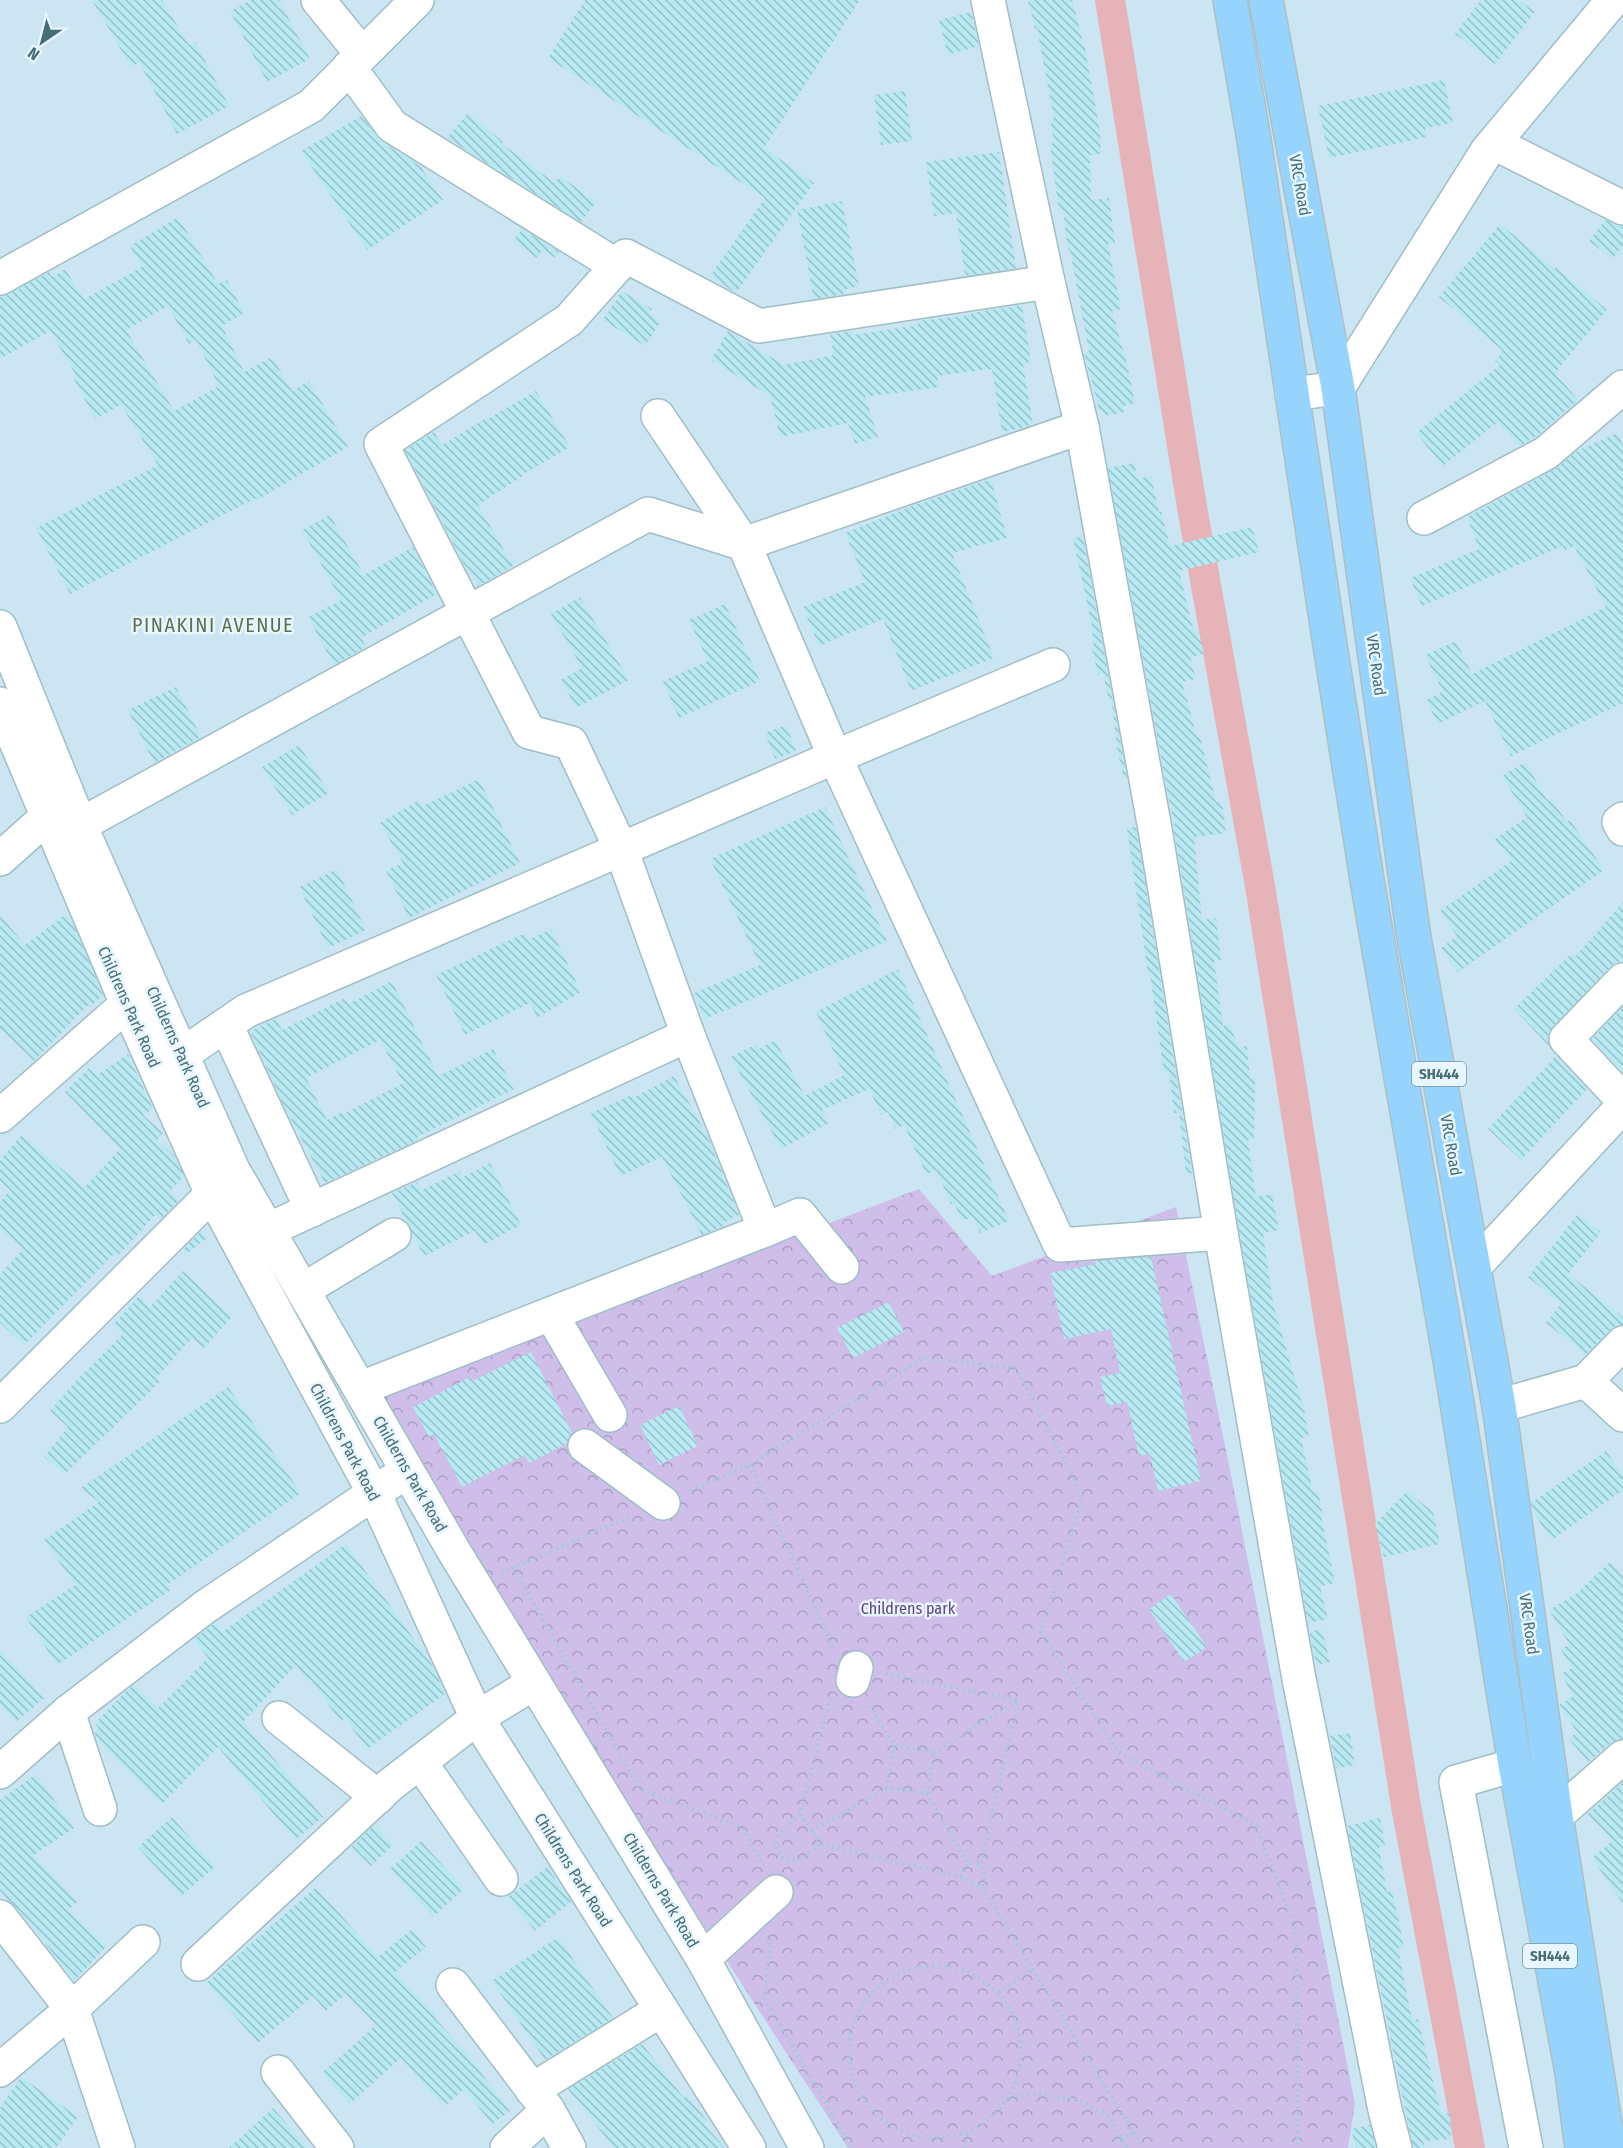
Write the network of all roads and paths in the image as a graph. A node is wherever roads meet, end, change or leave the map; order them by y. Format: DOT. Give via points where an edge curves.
graph roads {
  1 [pos="318,0"];
  2 [pos="417,0"];
  3 [pos="988,0"];
  4 [pos="1230,0"];
  5 [pos="1266,0"];
  6 [pos="1613,0"];
  7 [pos="356,61"];
  8 [pos="1494,143"];
  9 [pos="1623,208"];
  10 [pos="617,266"];
  11 [pos="0,278"];
  12 [pos="1048,282"];
  13 [pos="1623,387"];
  14 [pos="1338,388"];
  15 [pos="1292,394"];
  16 [pos="658,417"];
  17 [pos="1082,427"];
  18 [pos="1424,518"];
  19 [pos="744,543"];
  20 [pos="468,613"];
  21 [pos="0,627"];
  22 [pos="6,661"];
  23 [pos="1053,665"];
  24 [pos="0,704"];
  25 [pos="835,757"];
  26 [pos="47,817"];
  27 [pos="1623,819"];
  28 [pos="80,825"];
  29 [pos="1623,829"];
  30 [pos="621,849"];
  31 [pos="0,859"];
  32 [pos="1623,980"];
  33 [pos="127,1004"];
  34 [pos="226,1025"];
  35 [pos="688,1035"];
  36 [pos="183,1054"];
  37 [pos="1623,1100"];
  38 [pos="1623,1106"];
  39 [pos="0,1116"];
  40 [pos="212,1194"];
  41 [pos="312,1210"];
  42 [pos="268,1230"];
  43 [pos="765,1230"];
  44 [pos="1221,1233"];
  45 [pos="394,1235"];
  46 [pos="842,1267"];
  47 [pos="1474,1267"];
  48 [pos="303,1290"];
  49 [pos="551,1314"];
  50 [pos="1623,1344"];
  51 [pos="1586,1381"];
  52 [pos="361,1388"];
  53 [pos="0,1406"];
  54 [pos="1499,1406"];
  55 [pos="610,1415"];
  56 [pos="1623,1415"];
  57 [pos="585,1446"];
  58 [pos="750,1465"];
  59 [pos="409,1470"];
  60 [pos="374,1493"];
  61 [pos="663,1503"];
  62 [pos="513,1567"];
  63 [pos="475,1585"];
  64 [pos="854,1674"];
  65 [pos="534,1683"];
  66 [pos="1018,1700"];
  67 [pos="68,1712"];
  68 [pos="279,1718"];
  69 [pos="477,1718"];
  70 [pos="894,1745"];
  71 [pos="934,1753"];
  72 [pos="1623,1757"];
  73 [pos="420,1762"];
  74 [pos="1515,1765"];
  75 [pos="0,1772"];
  76 [pos="887,1788"];
  77 [pos="927,1794"];
  78 [pos="378,1797"];
  79 [pos="100,1809"];
  80 [pos="801,1814"];
  81 [pos="1556,1816"];
  82 [pos="812,1831"];
  83 [pos="821,1844"];
  84 [pos="968,1863"];
  85 [pos="981,1864"];
  86 [pos="961,1877"];
  87 [pos="501,1879"];
  88 [pos="982,1887"];
  89 [pos="776,1892"];
  90 [pos="0,1917"];
  91 [pos="143,1942"];
  92 [pos="703,1959"];
  93 [pos="198,1964"];
  94 [pos="1032,1970"];
  95 [pos="453,1985"];
  96 [pos="999,1992"];
  97 [pos="72,2009"];
  98 [pos="661,2010"];
  99 [pos="0,2070"];
  100 [pos="278,2072"];
  101 [pos="1010,2098"];
  102 [pos="540,2100"];
  103 [pos="1613,2130"];
  104 [pos="1133,2132"];
  105 [pos="968,2134"];
  106 [pos="1121,2139"];
  107 [pos="118,2148"];
  108 [pos="337,2148"];
  109 [pos="507,2148"];
  110 [pos="569,2148"];
  111 [pos="748,2148"];
  112 [pos="807,2148"];
  113 [pos="852,2148"];
  114 [pos="964,2148"];
  115 [pos="1126,2148"];
  116 [pos="1143,2148"];
  117 [pos="1298,2148"];
  118 [pos="1395,2148"];
  119 [pos="1526,2148"];
  120 [pos="1582,2148"];
  1 -- 7 [label="street"];
  2 -- 7 [label="street"];
  3 -- 12 [label="street"];
  4 -- 15 [label="main road, SH444"];
  5 -- 14 [label="main road, VRC Road / SH444"];
  6 -- 8 [label="street"];
  7 -- 10 [label="street" via="392,126"];
  7 -- 11 [label="street" via="310,106"];
  8 -- 9 [label="street"];
  8 -- 14 [label="street"];
  10 -- 12 [label="street" via="626,256 759,326"];
  10 -- 20 [label="street" via="569,320 381,444"];
  12 -- 17 [label="street"];
  13 -- 18 [label="street" via="1546,453"];
  14 -- 15 [label="street"];
  14 -- 47 [label="main road, VRC Road / SH444" via="1413,932"];
  15 -- 74 [label="main road, SH444" via="1368,886"];
  16 -- 19 [label="street"];
  17 -- 19 [label="street"];
  17 -- 44 [label="street" via="1155,829"];
  19 -- 20 [label="street" via="648,514"];
  19 -- 25 [label="street"];
  20 -- 28 [label="street"];
  20 -- 30 [label="street" via="529,732 571,743"];
  21 -- 22 [label="street"];
  22 -- 28 [label="street, Childerns Park Road" via="61,775"];
  23 -- 25 [label="street"];
  24 -- 26 [label="street, Childrens Park Road"];
  25 -- 30 [label="street"];
  25 -- 44 [label="street" via="1060,1245"];
  26 -- 31 [label="street"];
  26 -- 33 [label="street, Childrens Park Road"];
  27 -- 29 [label="street" via="1619,822"];
  28 -- 36 [label="street, Childerns Park Road"];
  30 -- 34 [label="street" via="246,1011"];
  30 -- 35 [label="street"];
  32 -- 37 [label="street" via="1566,1039"];
  33 -- 39 [label="street"];
  33 -- 40 [label="street, Childrens Park Road"];
  34 -- 36 [label="street"];
  34 -- 41 [label="street"];
  35 -- 41 [label="street"];
  35 -- 43 [label="street"];
  36 -- 42 [label="street, Childerns Park Road" via="233,1170"];
  38 -- 47 [label="street"];
  40 -- 53 [label="street"];
  40 -- 60 [label="street, Childrens Park Road"];
  41 -- 42 [label="street"];
  42 -- 48 [label="street, Childerns Park Road"];
  43 -- 46 [label="street" via="800,1215"];
  43 -- 49 [label="street"];
  44 -- 118 [label="street" via="1299,1679"];
  45 -- 48 [label="street"];
  47 -- 54 [label="main road, VRC Road / SH444"];
  48 -- 52 [label="street, Childerns Park Road"];
  49 -- 52 [label="street"];
  49 -- 55 [label="street"];
  50 -- 51 [label="street"];
  51 -- 54 [label="street"];
  51 -- 56 [label="street"];
  52 -- 59 [label="street, Childerns Park Road"];
  54 -- 81 [label="main road, VRC Road / SH444"];
  57 -- 61 [label="street"];
  58 -- 61 [label="path"];
  58 -- 64 [label="path" via="838,1658 851,1658"];
  58 -- 117 [label="path" via="924,1358 1017,1368 1083,1496 1041,1632 1118,1752 1257,1826 1296,1932"];
  59 -- 60 [label="street"];
  59 -- 63 [label="street, Childerns Park Road"];
  60 -- 67 [label="street" via="205,1607"];
  60 -- 69 [label="street, Childrens Park Road"];
  61 -- 62 [label="path"];
  62 -- 63 [label="path"];
  62 -- 89 [label="path" via="640,1790 743,1828"];
  63 -- 65 [label="street, Childerns Park Road"];
  64 -- 66 [label="path"];
  64 -- 70 [label="path"];
  64 -- 80 [label="path" via="837,1674"];
  65 -- 69 [label="street"];
  65 -- 92 [label="street, Childerns Park Road"];
  66 -- 71 [label="path"];
  66 -- 85 [label="path"];
  67 -- 75 [label="street"];
  67 -- 79 [label="street"];
  68 -- 78 [label="street"];
  69 -- 73 [label="street"];
  69 -- 98 [label="street, Childrens Park Road"];
  70 -- 71 [label="path"];
  70 -- 76 [label="path"];
  71 -- 77 [label="path"];
  72 -- 81 [label="street"];
  73 -- 78 [label="street"];
  73 -- 87 [label="street"];
  74 -- 119 [label="street" via="1456,1782"];
  74 -- 120 [label="main road, SH444" via="1572,2073"];
  76 -- 77 [label="path"];
  76 -- 82 [label="path"];
  77 -- 84 [label="path"];
  78 -- 93 [label="street"];
  80 -- 82 [label="path"];
  80 -- 83 [label="path" via="779,1835 779,1855 787,1861 801,1858"];
  81 -- 103 [label="main road, VRC Road / SH444"];
  82 -- 83 [label="path"];
  83 -- 86 [label="path"];
  84 -- 85 [label="path"];
  84 -- 86 [label="path"];
  85 -- 88 [label="path" via="985,1871"];
  86 -- 88 [label="path"];
  88 -- 94 [label="path"];
  89 -- 92 [label="street"];
  89 -- 113 [label="path" via="764,1998"];
  90 -- 97 [label="street"];
  91 -- 97 [label="street"];
  92 -- 112 [label="street, Childerns Park Road"];
  94 -- 96 [label="path"];
  94 -- 104 [label="path"];
  95 -- 102 [label="street"];
  96 -- 101 [label="path" via="1018,2025 1022,2062"];
  96 -- 105 [label="path" via="964,1969 922,1965 883,1981 856,2013 847,2054 858,2094 886,2125 926,2139"];
  97 -- 99 [label="street"];
  97 -- 107 [label="street"];
  98 -- 102 [label="street"];
  98 -- 111 [label="street, Childrens Park Road"];
  100 -- 108 [label="street"];
  101 -- 105 [label="path"];
  101 -- 106 [label="path" via="1037,2093 1081,2101 1110,2117"];
  102 -- 109 [label="street"];
  102 -- 110 [label="street"];
  104 -- 106 [label="path"];
  104 -- 116 [label="path"];
  105 -- 114 [label="path"];
  106 -- 115 [label="path"];
}
